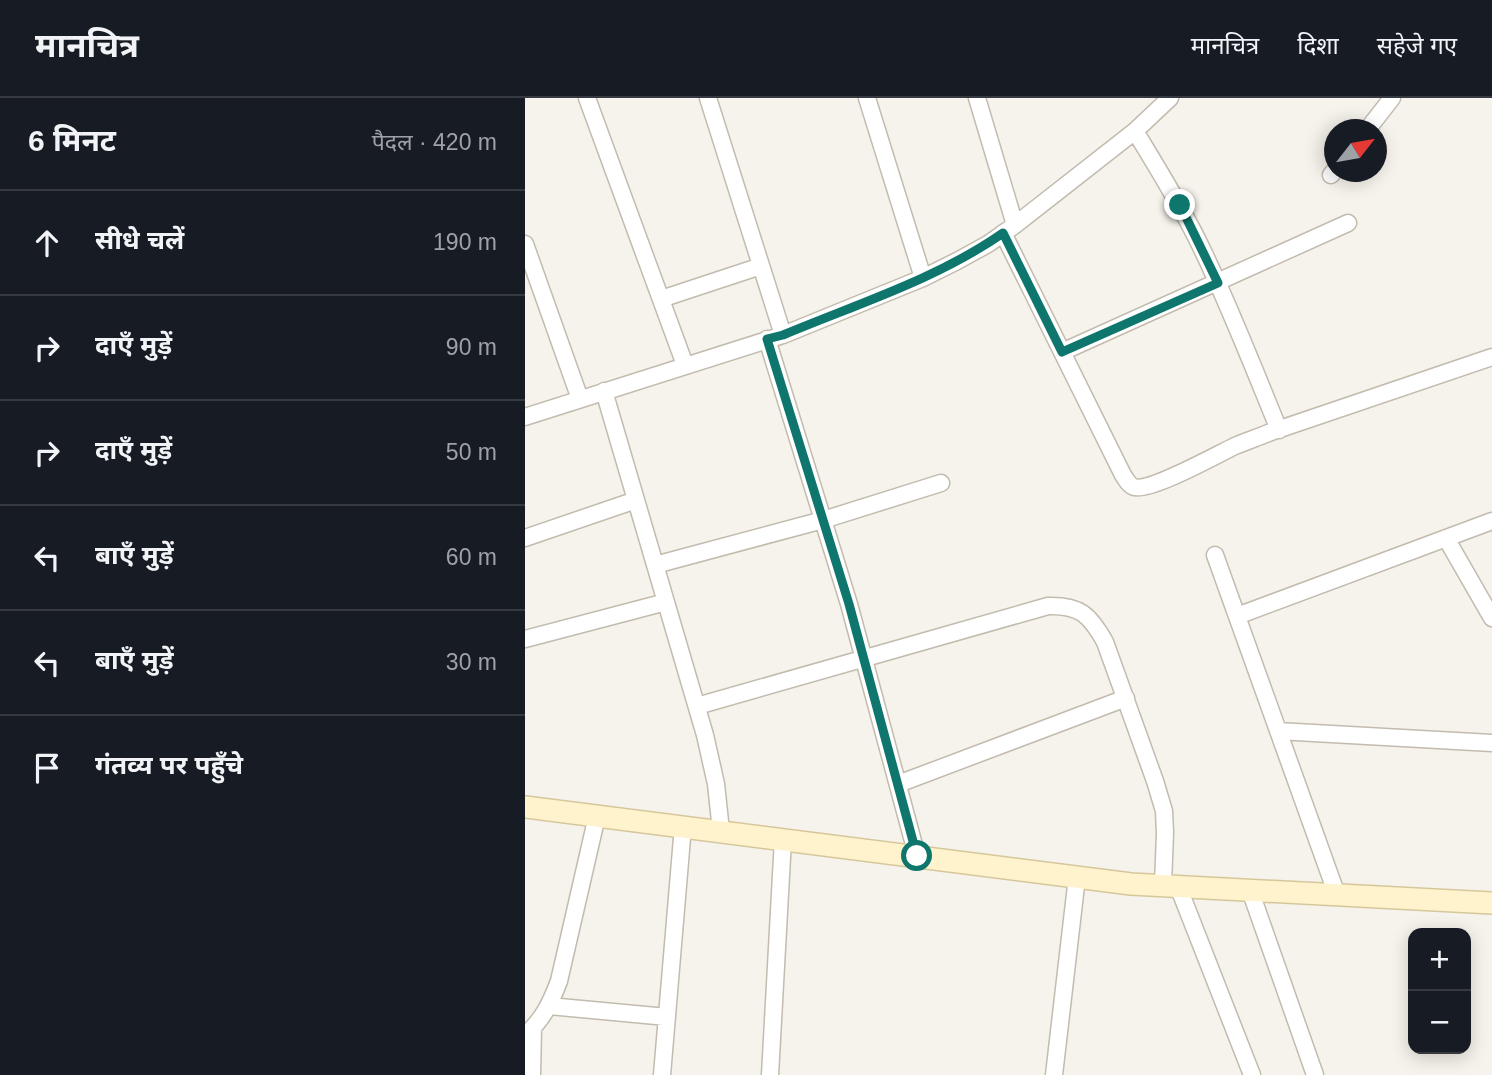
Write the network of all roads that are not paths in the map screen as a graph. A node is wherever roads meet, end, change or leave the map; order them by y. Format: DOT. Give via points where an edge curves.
graph roads {
  1 [pos="587,98"];
  2 [pos="708,98"];
  3 [pos="867,98"];
  4 [pos="977,98"];
  5 [pos="1170,98"];
  6 [pos="1392,98"];
  7 [pos="1376,119"];
  8 [pos="1135,131"];
  9 [pos="1348,223"];
  10 [pos="1009,229"];
  11 [pos="525,244"];
  12 [pos="761,266"];
  13 [pos="923,278"];
  14 [pos="1218,283"];
  15 [pos="661,299"];
  16 [pos="775,337"];
  17 [pos="1062,352"];
  18 [pos="1492,357"];
  19 [pos="685,365"];
  20 [pos="604,391"];
  21 [pos="580,399"];
  22 [pos="525,417"];
  23 [pos="1279,430"];
  24 [pos="941,483"];
  25 [pos="636,500"];
  26 [pos="823,520"];
  27 [pos="1492,521"];
  28 [pos="525,538"];
  29 [pos="1446,538"];
  30 [pos="1215,555"];
  31 [pos="655,565"];
  32 [pos="666,603"];
  33 [pos="1237,616"];
  34 [pos="1492,618"];
  35 [pos="525,639"];
  36 [pos="864,659"];
  37 [pos="1126,698"];
  38 [pos="697,706"];
  39 [pos="1278,731"];
  40 [pos="1492,743"];
  41 [pos="898,784"];
  42 [pos="525,807"];
  43 [pos="597,816"];
  44 [pos="683,827"];
  45 [pos="722,831"];
  46 [pos="783,839"];
  47 [pos="917,856"];
  48 [pos="1077,877"];
  49 [pos="1170,886"];
  50 [pos="1250,890"];
  51 [pos="1337,895"];
  52 [pos="1492,903"];
  53 [pos="549,1006"];
  54 [pos="667,1017"];
  55 [pos="529,1031"];
  56 [pos="532,1075"];
  57 [pos="662,1075"];
  58 [pos="771,1075"];
  59 [pos="1054,1075"];
  60 [pos="1252,1075"];
  61 [pos="1315,1075"];
  1 -- 15 [label="street"];
  2 -- 12 [label="street"];
  3 -- 13 [label="street"];
  4 -- 10 [label="street"];
  5 -- 8 [label="street"];
  6 -- 7 [label="street"];
  8 -- 10 [label="street"];
  8 -- 14 [label="street" via="1180,205"];
  9 -- 14 [label="street"];
  10 -- 13 [label="street"];
  10 -- 17 [label="street"];
  11 -- 21 [label="street"];
  12 -- 15 [label="street"];
  12 -- 16 [label="street"];
  13 -- 16 [label="street"];
  14 -- 17 [label="street"];
  14 -- 23 [label="street"];
  15 -- 19 [label="street"];
  16 -- 19 [label="street"];
  16 -- 26 [label="street"];
  17 -- 23 [label="street" via="1123,475 1134,487 1159,482"];
  18 -- 23 [label="street"];
  19 -- 20 [label="street"];
  20 -- 21 [label="street"];
  20 -- 25 [label="street"];
  21 -- 22 [label="street"];
  24 -- 26 [label="street"];
  25 -- 28 [label="street"];
  25 -- 31 [label="street"];
  26 -- 31 [label="street"];
  26 -- 36 [label="street"];
  27 -- 29 [label="street"];
  29 -- 33 [label="street"];
  29 -- 34 [label="street"];
  30 -- 33 [label="street"];
  31 -- 32 [label="street"];
  32 -- 35 [label="street"];
  32 -- 38 [label="street"];
  33 -- 39 [label="street"];
  36 -- 37 [label="street" via="1060,606 1073,608 1094,623"];
  36 -- 38 [label="street"];
  36 -- 41 [label="street"];
  37 -- 41 [label="street"];
  37 -- 49 [label="street" via="1164,811"];
  38 -- 45 [label="street" via="712,761"];
  39 -- 40 [label="street"];
  39 -- 51 [label="street"];
  41 -- 47 [label="street"];
  42 -- 43 [label="street"];
  43 -- 44 [label="street"];
  43 -- 53 [label="street" via="559,981"];
  44 -- 45 [label="street"];
  44 -- 54 [label="street"];
  45 -- 46 [label="street"];
  46 -- 47 [label="street"];
  46 -- 58 [label="street"];
  47 -- 48 [label="street"];
  48 -- 49 [label="street"];
  48 -- 59 [label="street"];
  49 -- 50 [label="street"];
  49 -- 60 [label="street"];
  50 -- 51 [label="street"];
  50 -- 61 [label="street"];
  51 -- 52 [label="street"];
  53 -- 54 [label="street"];
  53 -- 55 [label="street"];
  54 -- 57 [label="street"];
  55 -- 56 [label="street"];
}
